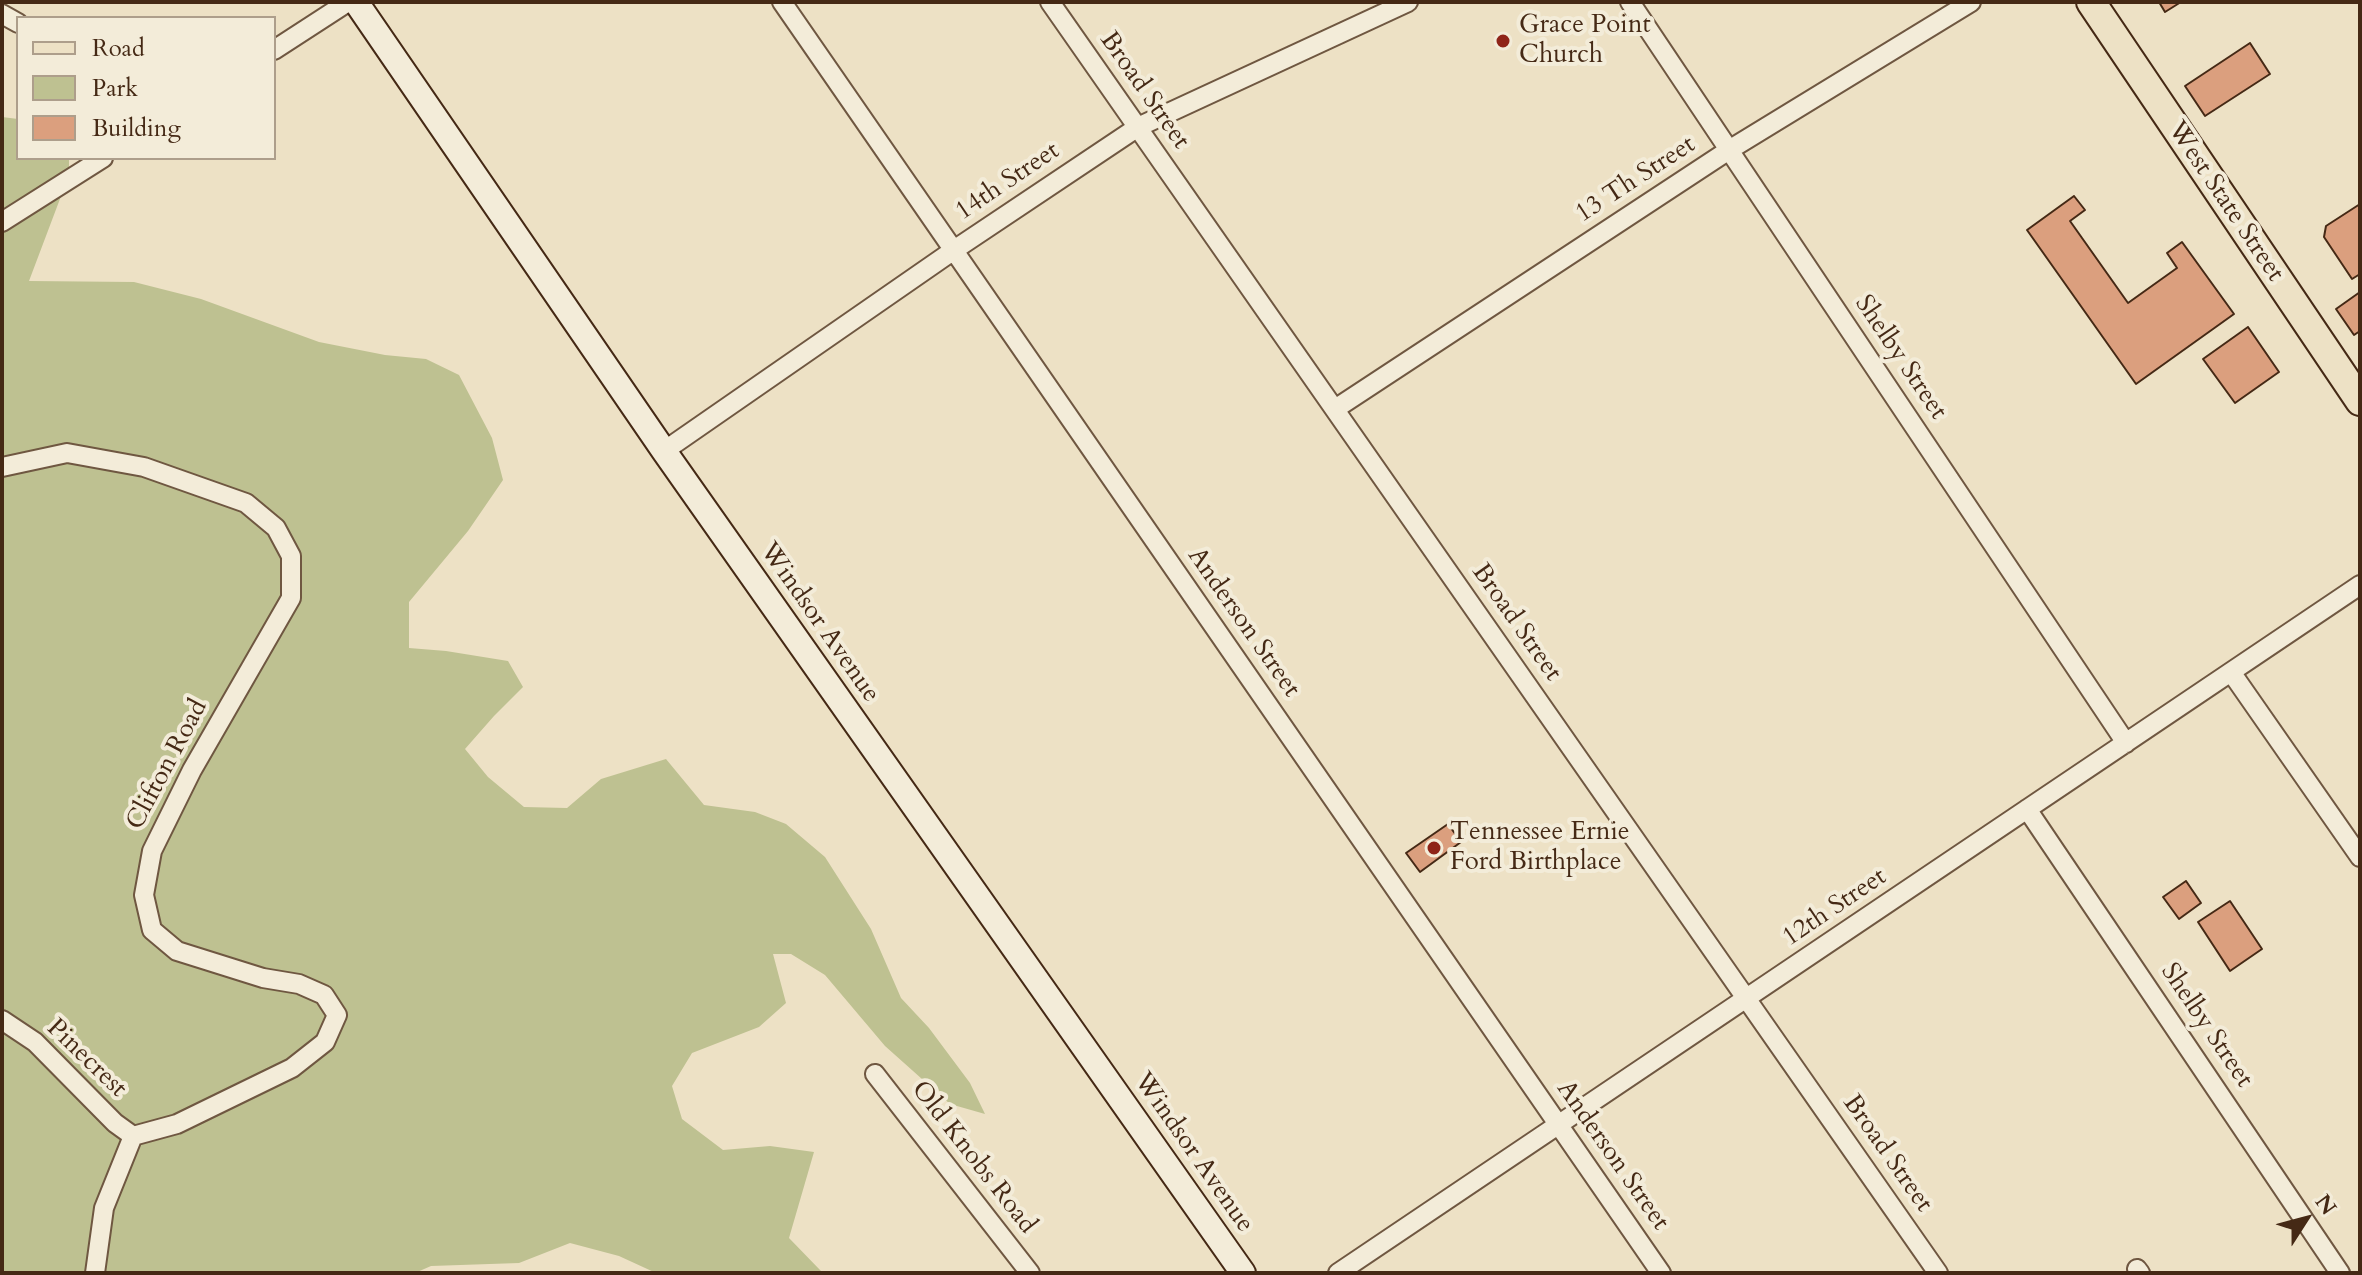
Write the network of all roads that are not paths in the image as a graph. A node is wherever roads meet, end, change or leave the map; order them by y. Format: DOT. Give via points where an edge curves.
graph roads {
  1 [pos="348,2"];
  2 [pos="356,2"];
  3 [pos="782,2"];
  4 [pos="1050,2"];
  5 [pos="1408,2"];
  6 [pos="1630,2"];
  7 [pos="1971,2"];
  8 [pos="2091,2"];
  9 [pos="276,49"];
  10 [pos="1138,127"];
  11 [pos="1729,150"];
  12 [pos="100,160"];
  13 [pos="2,222"];
  14 [pos="954,250"];
  15 [pos="2360,401"];
  16 [pos="1335,409"];
  17 [pos="664,451"];
  18 [pos="2,467"];
  19 [pos="2360,585"];
  20 [pos="2231,672"];
  21 [pos="2126,743"];
  22 [pos="2027,809"];
  23 [pos="2360,857"];
  24 [pos="1746,998"];
  25 [pos="2,1020"];
  26 [pos="875,1074"];
  27 [pos="1559,1124"];
  28 [pos="133,1136"];
  29 [pos="95,1273"];
  30 [pos="1030,1273"];
  31 [pos="1243,1273"];
  32 [pos="1338,1273"];
  33 [pos="1661,1273"];
  34 [pos="1938,1273"];
  35 [pos="2340,1273"];
  1 -- 9 [label="street"];
  2 -- 17 [label="street, Windsor Avenue"];
  3 -- 14 [label="street, Anderson Street"];
  4 -- 10 [label="street, Broad Street"];
  5 -- 10 [label="street, 14th Street"];
  6 -- 11 [label="street, Shelby Street"];
  7 -- 11 [label="street, 13 Th Street"];
  8 -- 15 [label="main road, West State Street"];
  10 -- 14 [label="street, 14th Street"];
  10 -- 16 [label="street, Broad Street"];
  11 -- 16 [label="street, 13 Th Street"];
  11 -- 21 [label="street, Shelby Street"];
  12 -- 13 [label="street"];
  14 -- 17 [label="street, 14th Street"];
  14 -- 27 [label="street, Anderson Street"];
  16 -- 24 [label="street, Broad Street"];
  17 -- 31 [label="street, Windsor Avenue"];
  18 -- 28 [label="street, Clifton Road" via="67,453 144,467 246,503 276,528 291,556 291,598 158,837 144,895 152,930 177,951 299,984 324,995 337,1015 325,1042 292,1068 177,1124"];
  19 -- 20 [label="street, 12th Street"];
  20 -- 21 [label="street, 12th Street"];
  20 -- 23 [label="street"];
  21 -- 22 [label="street, 12th Street"];
  22 -- 24 [label="street, 12th Street"];
  22 -- 35 [label="street, Shelby Street"];
  24 -- 27 [label="street, 12th Street"];
  24 -- 34 [label="street, Broad Street"];
  25 -- 28 [label="street, Pinecrest" via="35,1042"];
  26 -- 30 [label="street, Old Knobs Road"];
  27 -- 32 [label="street, 12th Street"];
  27 -- 33 [label="street, Anderson Street"];
  28 -- 29 [label="street" via="104,1208"];
}
